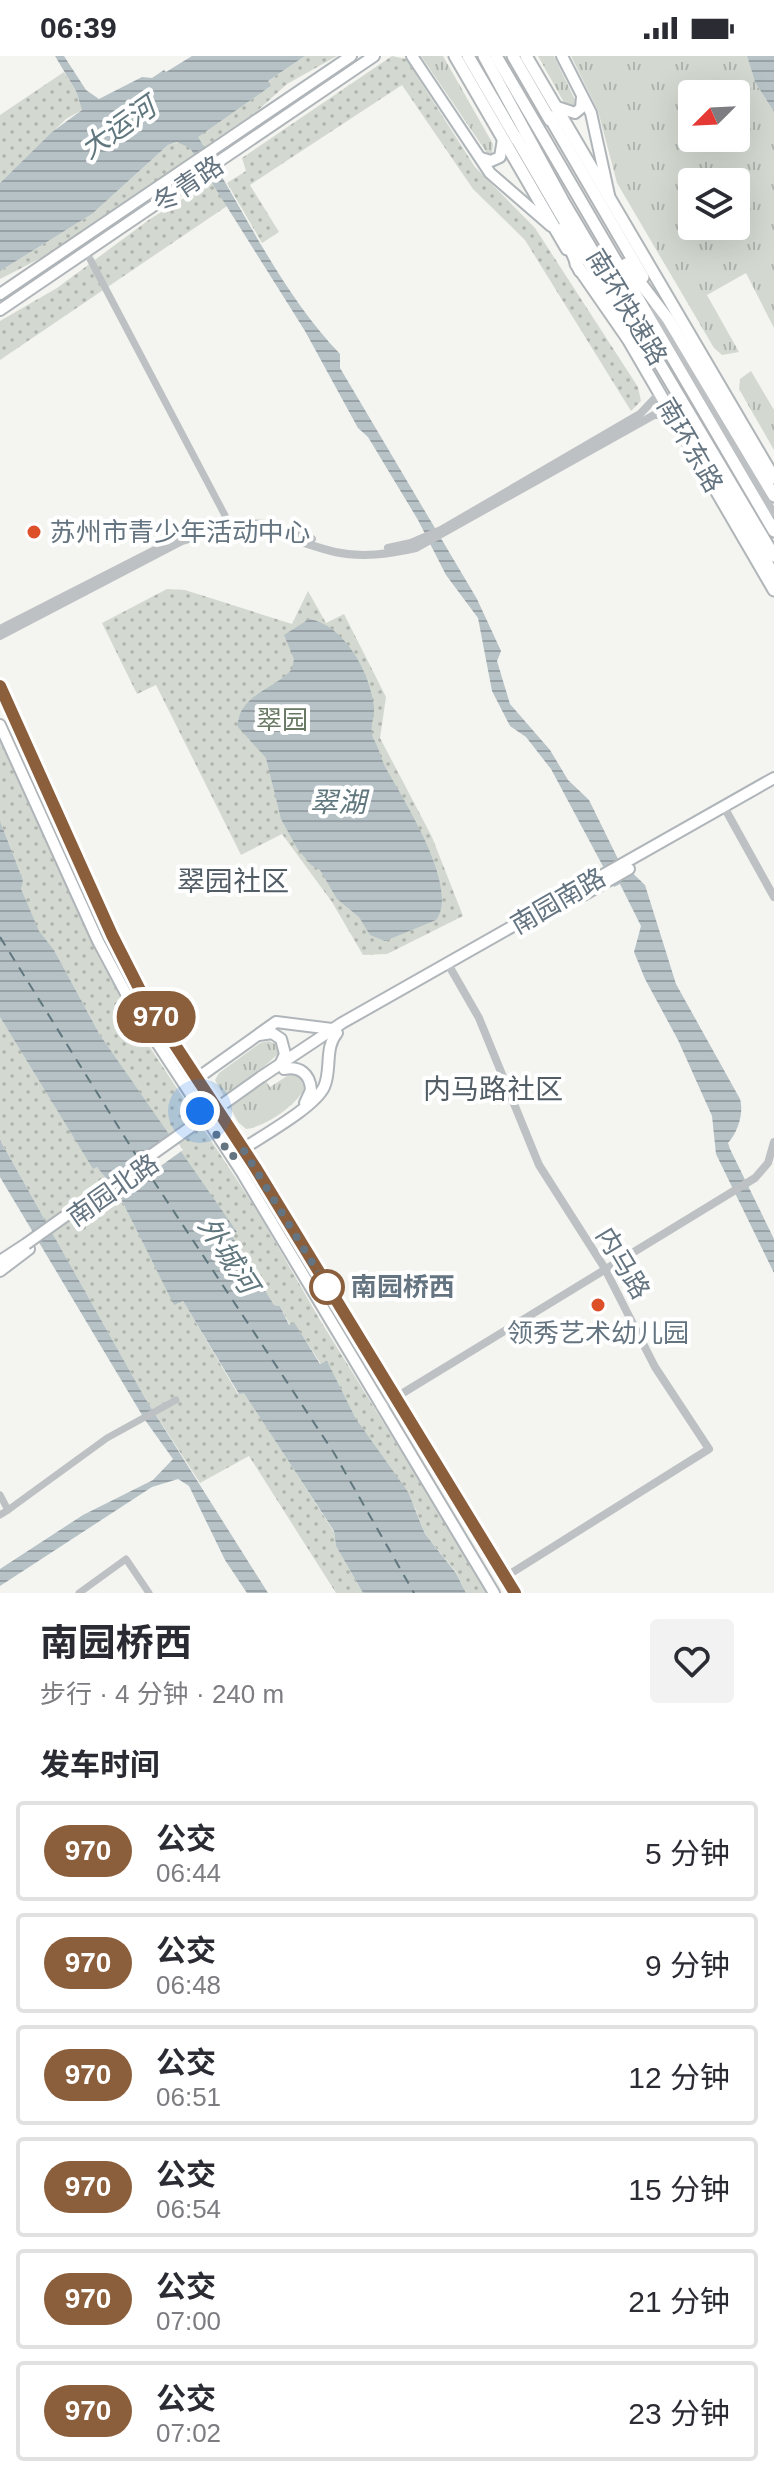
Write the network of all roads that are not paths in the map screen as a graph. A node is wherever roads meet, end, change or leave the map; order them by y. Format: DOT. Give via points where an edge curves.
graph roads {
  1 [pos="351,56"];
  2 [pos="374,56"];
  3 [pos="412,56"];
  4 [pos="455,56"];
  5 [pos="468,56"];
  6 [pos="484,56"];
  7 [pos="496,56"];
  8 [pos="513,56"];
  9 [pos="526,56"];
  10 [pos="562,56"];
  11 [pos="504,80"];
  12 [pos="580,91"];
  13 [pos="483,93"];
  14 [pos="552,110"];
  15 [pos="534,123"];
  16 [pos="509,137"];
  17 [pos="479,156"];
  18 [pos="214,159"];
  19 [pos="541,176"];
  20 [pos="583,193"];
  21 [pos="611,200"];
  22 [pos="563,201"];
  23 [pos="555,229"];
  24 [pos="615,249"];
  25 [pos="90,259"];
  26 [pos="580,271"];
  27 [pos="639,283"];
  28 [pos="0,294"];
  29 [pos="0,310"];
  30 [pos="668,319"];
  31 [pos="655,326"];
  32 [pos="628,339"];
  33 [pos="660,393"];
  34 [pos="684,403"];
  35 [pos="673,415"];
  36 [pos="707,453"];
  37 [pos="774,478"];
  38 [pos="749,484"];
  39 [pos="774,496"];
  40 [pos="774,516"];
  41 [pos="229,523"];
  42 [pos="774,531"];
  43 [pos="442,532"];
  44 [pos="425,541"];
  45 [pos="772,553"];
  46 [pos="774,576"];
  47 [pos="774,590"];
  48 [pos="0,629"];
  49 [pos="0,636"];
  50 [pos="0,686"];
  51 [pos="0,725"];
  52 [pos="774,778"];
  53 [pos="774,785"];
  54 [pos="725,810"];
  55 [pos="774,897"];
  56 [pos="450,966"];
  57 [pos="339,1029"];
  58 [pos="253,1038"];
  59 [pos="282,1067"];
  60 [pos="196,1079"];
  61 [pos="184,1088"];
  62 [pos="301,1108"];
  63 [pos="774,1142"];
  64 [pos="243,1149"];
  65 [pos="232,1157"];
  66 [pos="28,1247"];
  67 [pos="0,1261"];
  68 [pos="604,1267"];
  69 [pos="0,1271"];
  70 [pos="394,1399"];
  71 [pos="176,1400"];
  72 [pos="380,1407"];
  73 [pos="0,1495"];
  74 [pos="8,1510"];
  75 [pos="0,1515"];
  76 [pos="505,1577"];
  77 [pos="79,1593"];
  78 [pos="149,1593"];
  79 [pos="494,1593"];
  80 [pos="515,1593"];
  1 -- 18 [label="main road, 冬青路"];
  2 -- 18 [label="main road, 冬青路"];
  3 -- 17 [label="main road"];
  4 -- 13 [label="main road"];
  5 -- 13 [label="main road"];
  6 -- 11 [label="main road, 南环快速路"];
  7 -- 11 [label="main road, 南环快速路"];
  8 -- 14 [label="main road"];
  9 -- 14 [label="main road"];
  10 -- 12 [label="main road"];
  11 -- 15 [label="main road, 南环快速路"];
  11 -- 22 [label="main road, 南环快速路"];
  12 -- 14 [label="main road" via="577,112"];
  12 -- 21 [label="main road" via="596,131"];
  13 -- 16 [label="main road"];
  14 -- 20 [label="main road"];
  14 -- 21 [label="main road"];
  14 -- 30 [label="main road"];
  15 -- 20 [label="main road, 南环快速路"];
  15 -- 31 [label="main road, 南环快速路"];
  16 -- 17 [label="main road" via="500,157 488,161"];
  16 -- 19 [label="main road"];
  16 -- 23 [label="main road, 南环东路"];
  17 -- 23 [label="main road" via="496,180"];
  18 -- 28 [label="main road, 冬青路" via="195,165"];
  18 -- 29 [label="main road, 冬青路" via="201,175"];
  19 -- 22 [label="main road"];
  19 -- 26 [label="main road"];
  19 -- 32 [label="main road"];
  19 -- 36 [label="main road"];
  20 -- 24 [label="main road, 南环快速路"];
  21 -- 37 [label="main road"];
  22 -- 34 [label="main road, 南环快速路"];
  23 -- 26 [label="main road, 南环东路"];
  24 -- 27 [label="main road"];
  24 -- 31 [label="main road, 南环快速路"];
  25 -- 41 [label="street"];
  26 -- 32 [label="main road, 南环东路"];
  27 -- 30 [label="main road"];
  27 -- 40 [label="street"];
  30 -- 39 [label="main road"];
  31 -- 38 [label="main road, 南环快速路"];
  32 -- 33 [label="main road, 南环东路"];
  33 -- 35 [label="main road, 南环东路"];
  33 -- 43 [label="street" via="640,414"];
  34 -- 36 [label="main road"];
  34 -- 45 [label="main road, 南环快速路"];
  35 -- 43 [label="street" via="654,415"];
  35 -- 47 [label="main road, 南环东路"];
  36 -- 46 [label="main road"];
  38 -- 40 [label="street"];
  38 -- 42 [label="main road, 南环快速路"];
  41 -- 44 [label="street" via="266,524 365,550"];
  41 -- 48 [label="street" via="176,537"];
  43 -- 44 [label="street"];
  44 -- 49 [label="street" via="399,552 366,556 270,531 231,528 182,541"];
  50 -- 60 [label="main road" via="122,957"];
  51 -- 61 [label="main road" via="115,975"];
  52 -- 54 [label="main road, 南园南路"];
  53 -- 54 [label="main road, 南园南路"];
  54 -- 55 [label="street"];
  54 -- 56 [label="main road, 南园南路"];
  56 -- 57 [label="main road, 南园南路"];
  56 -- 68 [label="street, 内马路" via="479,1018 539,1165"];
  57 -- 58 [label="main road" via="279,1021"];
  57 -- 59 [label="main road, 南园北路"];
  57 -- 62 [label="main road" via="323,1089"];
  58 -- 59 [label="main road" via="269,1033 280,1038 285,1050"];
  58 -- 60 [label="main road"];
  59 -- 62 [label="main road" via="300,1070 309,1080 311,1094"];
  59 -- 66 [label="main road, 南园北路, bridge"];
  60 -- 61 [label="main road"];
  60 -- 64 [label="main road"];
  61 -- 65 [label="main road"];
  62 -- 64 [label="main road"];
  63 -- 68 [label="street" via="768,1163 746,1182"];
  64 -- 65 [label="main road"];
  64 -- 70 [label="main road"];
  65 -- 72 [label="main road"];
  66 -- 67 [label="main road, 南园北路"];
  66 -- 69 [label="main road, 南园北路"];
  68 -- 70 [label="street"];
  68 -- 76 [label="street, 内马路" via="655,1367 709,1449"];
  70 -- 72 [label="street"];
  70 -- 76 [label="main road"];
  71 -- 74 [label="street" via="107,1438"];
  72 -- 79 [label="main road"];
  73 -- 74 [label="street"];
  74 -- 75 [label="street"];
  76 -- 80 [label="main road"];
  77 -- 78 [label="street" via="126,1559"];
}
